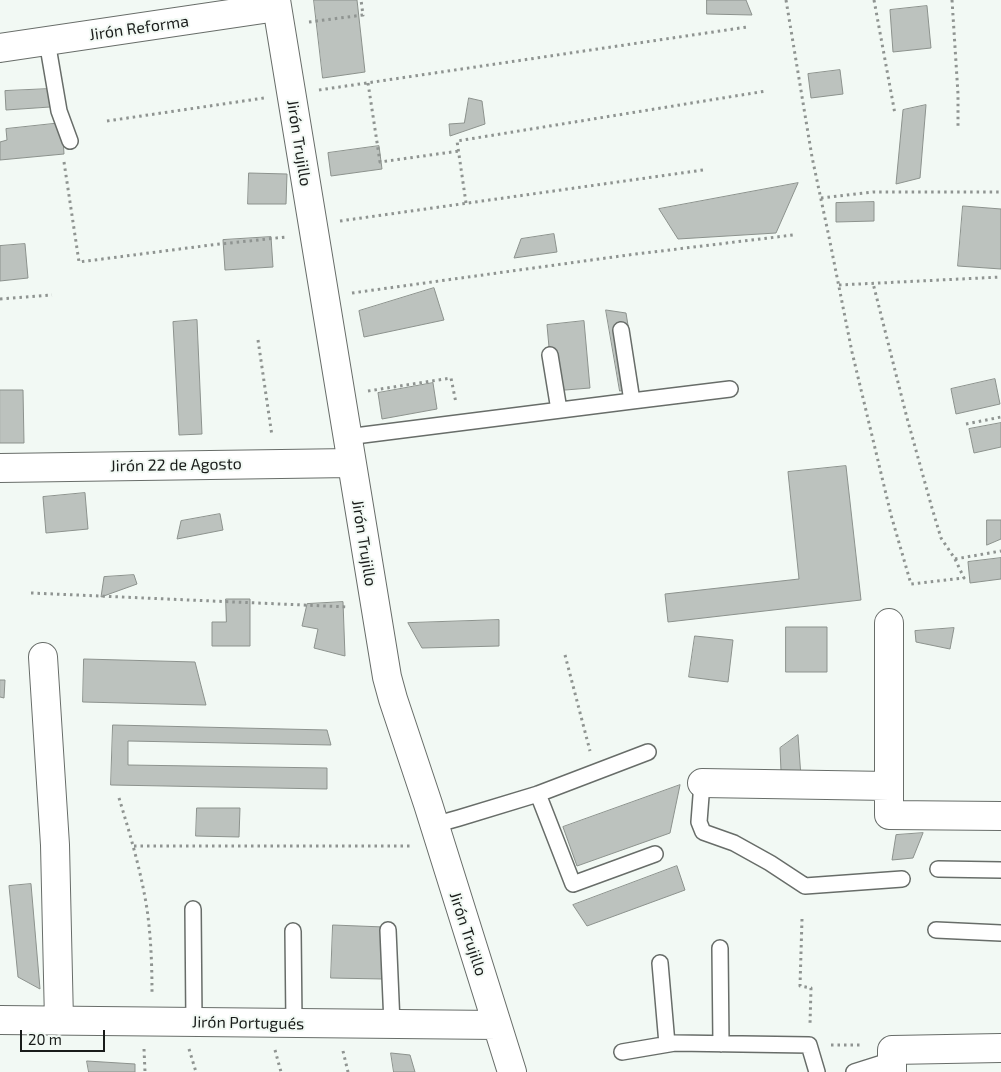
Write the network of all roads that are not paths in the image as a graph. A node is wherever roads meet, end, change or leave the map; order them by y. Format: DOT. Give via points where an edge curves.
graph roads {
  1 [pos="278,11"];
  2 [pos="48,41"];
  3 [pos="0,48"];
  4 [pos="70,140"];
  5 [pos="621,330"];
  6 [pos="550,355"];
  7 [pos="730,389"];
  8 [pos="632,401"];
  9 [pos="559,410"];
  10 [pos="349,450"];
  11 [pos="0,468"];
  12 [pos="889,623"];
  13 [pos="43,657"];
  14 [pos="648,752"];
  15 [pos="702,783"];
  16 [pos="889,786"];
  17 [pos="538,794"];
  18 [pos="1001,816"];
  19 [pos="437,835"];
  20 [pos="655,854"];
  21 [pos="938,869"];
  22 [pos="1001,870"];
  23 [pos="902,879"];
  24 [pos="193,909"];
  25 [pos="388,930"];
  26 [pos="936,930"];
  27 [pos="293,931"];
  28 [pos="1001,933"];
  29 [pos="720,948"];
  30 [pos="660,963"];
  31 [pos="0,1020"];
  32 [pos="59,1020"];
  33 [pos="194,1022"];
  34 [pos="294,1023"];
  35 [pos="392,1024"];
  36 [pos="497,1025"];
  37 [pos="667,1044"];
  38 [pos="721,1044"];
  39 [pos="1001,1048"];
  40 [pos="622,1052"];
  41 [pos="892,1061"];
  42 [pos="512,1072"];
  43 [pos="817,1072"];
  44 [pos="854,1072"];
  1 -- 2 [label="street, Jirón Reforma"];
  1 -- 10 [label="street, Jirón Trujillo"];
  2 -- 3 [label="street, Jirón Reforma"];
  2 -- 4 [label="lane" via="59,111"];
  5 -- 8 [label="lane"];
  6 -- 9 [label="lane"];
  7 -- 8 [label="lane"];
  8 -- 9 [label="lane"];
  9 -- 10 [label="lane" via="459,423"];
  10 -- 11 [label="street, Jirón 22 de Agosto" via="276,464"];
  10 -- 19 [label="street, Jirón Trujillo" via="387,677"];
  12 -- 16 [label="street"];
  13 -- 32 [label="street" via="54,845"];
  14 -- 17 [label="lane"];
  15 -- 16 [label="street"];
  15 -- 23 [label="lane" via="699,822 704,832 734,843 805,886"];
  16 -- 18 [label="street" via="889,815"];
  17 -- 19 [label="lane" via="459,818"];
  17 -- 20 [label="lane" via="573,884"];
  19 -- 36 [label="street, Jirón Trujillo"];
  21 -- 22 [label="lane"];
  24 -- 33 [label="lane"];
  25 -- 35 [label="lane"];
  26 -- 28 [label="lane"];
  27 -- 34 [label="lane"];
  29 -- 38 [label="lane"];
  30 -- 37 [label="lane"];
  31 -- 32 [label="street, Jirón Portugués"];
  32 -- 33 [label="street, Jirón Portugués"];
  33 -- 34 [label="street, Jirón Portugués"];
  34 -- 35 [label="street, Jirón Portugués"];
  35 -- 36 [label="street, Jirón Portugués"];
  36 -- 42 [label="street, Jirón Trujillo"];
  37 -- 38 [label="lane"];
  37 -- 40 [label="lane"];
  38 -- 43 [label="lane" via="809,1045"];
  39 -- 41 [label="street"];
  41 -- 44 [label="lane"];
}
